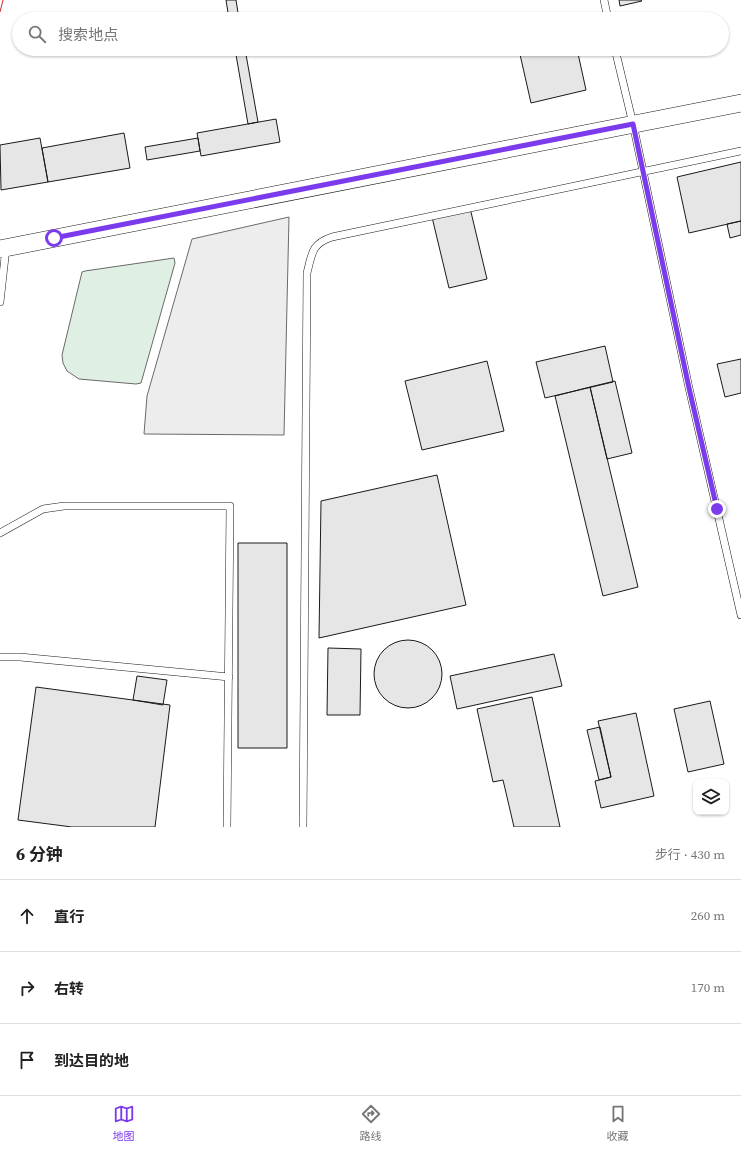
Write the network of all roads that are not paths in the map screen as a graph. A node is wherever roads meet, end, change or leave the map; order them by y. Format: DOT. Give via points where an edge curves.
graph roads {
  1 [pos="604,0"];
  2 [pos="607,12"];
  3 [pos="618,56"];
  4 [pos="741,102"];
  5 [pos="633,124"];
  6 [pos="741,151"];
  7 [pos="643,171"];
  8 [pos="3,248"];
  9 [pos="0,302"];
  10 [pos="0,533"];
  11 [pos="741,615"];
  12 [pos="0,657"];
  13 [pos="229,677"];
  14 [pos="228,827"];
  15 [pos="303,827"];
  1 -- 2 [label="lane"];
  3 -- 5 [label="lane"];
  4 -- 5 [label="street"];
  5 -- 7 [label="lane"];
  5 -- 8 [label="street"];
  6 -- 7 [label="lane"];
  7 -- 11 [label="lane"];
  7 -- 15 [label="lane" via="332,237 317,244 312,252 307,273"];
  8 -- 9 [label="lane"];
  10 -- 13 [label="lane" via="43,509 64,506 230,506"];
  12 -- 13 [label="lane"];
  13 -- 14 [label="lane"];
}
